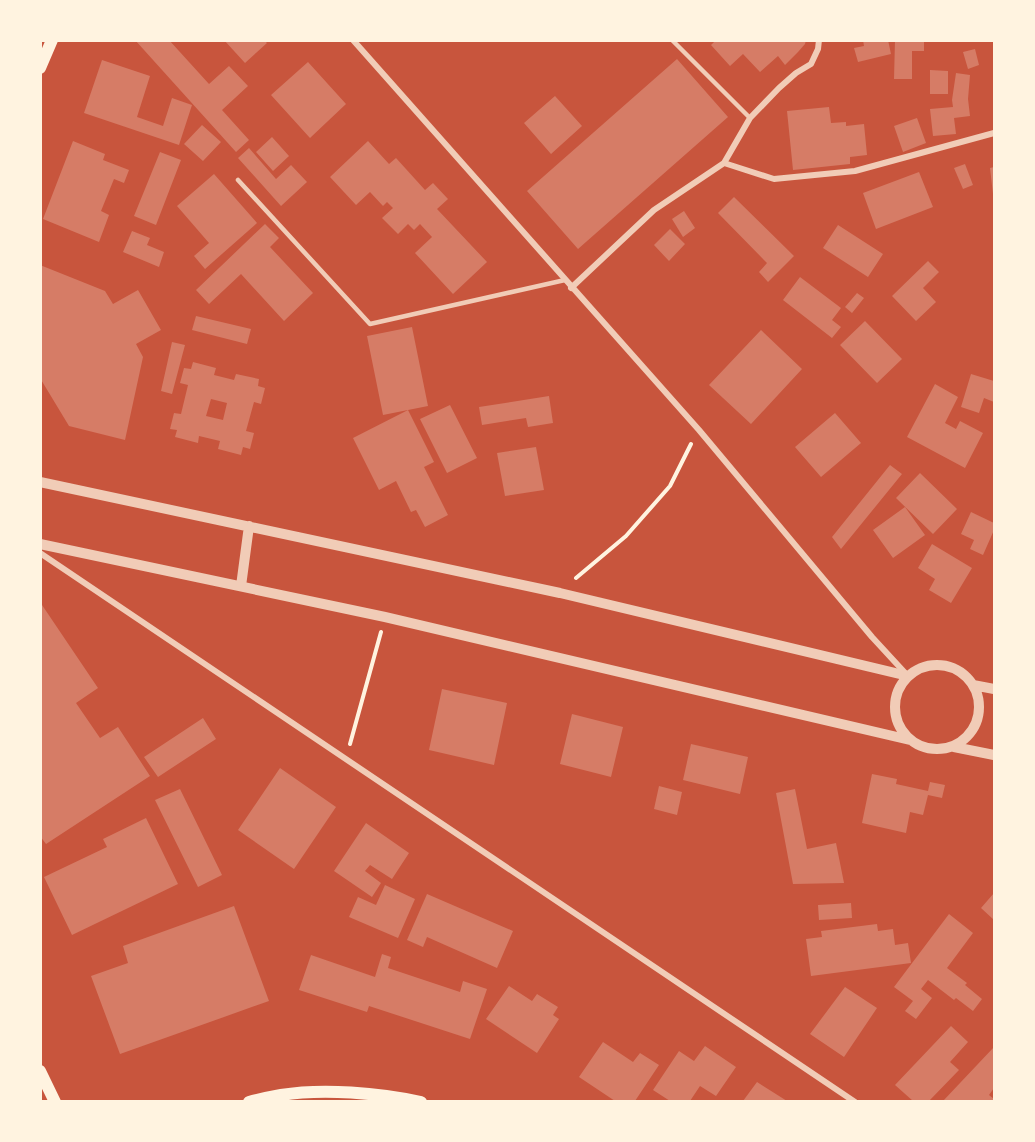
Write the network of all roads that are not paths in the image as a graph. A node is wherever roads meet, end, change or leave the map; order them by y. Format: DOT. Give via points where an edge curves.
graph roads {
  1 [pos="52,40"];
  2 [pos="353,40"];
  3 [pos="672,40"];
  4 [pos="819,40"];
  5 [pos="40,68"];
  6 [pos="750,118"];
  7 [pos="994,133"];
  8 [pos="724,163"];
  9 [pos="238,180"];
  10 [pos="565,280"];
  11 [pos="572,288"];
  12 [pos="40,482"];
  13 [pos="249,526"];
  14 [pos="40,544"];
  15 [pos="40,553"];
  16 [pos="241,586"];
  17 [pos="908,676"];
  18 [pos="973,685"];
  19 [pos="994,690"];
  20 [pos="910,741"];
  21 [pos="954,747"];
  22 [pos="994,755"];
  23 [pos="40,1071"];
  24 [pos="55,1101"];
  25 [pos="249,1101"];
  26 [pos="421,1101"];
  27 [pos="853,1101"];
  1 -- 5 [label="main road"];
  2 -- 10 [label="street"];
  3 -- 6 [label="lane"];
  4 -- 6 [label="street" via="812,64 796,73"];
  6 -- 8 [label="street"];
  7 -- 8 [label="street" via="855,171 774,179"];
  8 -- 11 [label="street" via="654,210"];
  9 -- 10 [label="lane" via="370,324"];
  10 -- 11 [label="street"];
  11 -- 17 [label="street" via="699,430"];
  12 -- 13 [label="street"];
  13 -- 16 [label="street"];
  13 -- 17 [label="street" via="560,593"];
  14 -- 16 [label="street"];
  15 -- 27 [label="street"];
  16 -- 20 [label="street"];
  17 -- 18 [label="street" via="920,668 943,665 964,674"];
  17 -- 20 [label="street" via="899,687 895,716"];
  18 -- 19 [label="street"];
  18 -- 21 [label="street" via="979,699 975,727"];
  20 -- 21 [label="street" via="931,750"];
  21 -- 22 [label="street"];
  23 -- 24 [label="main road"];
  25 -- 26 [label="main road" via="283,1094 330,1092"];
}
